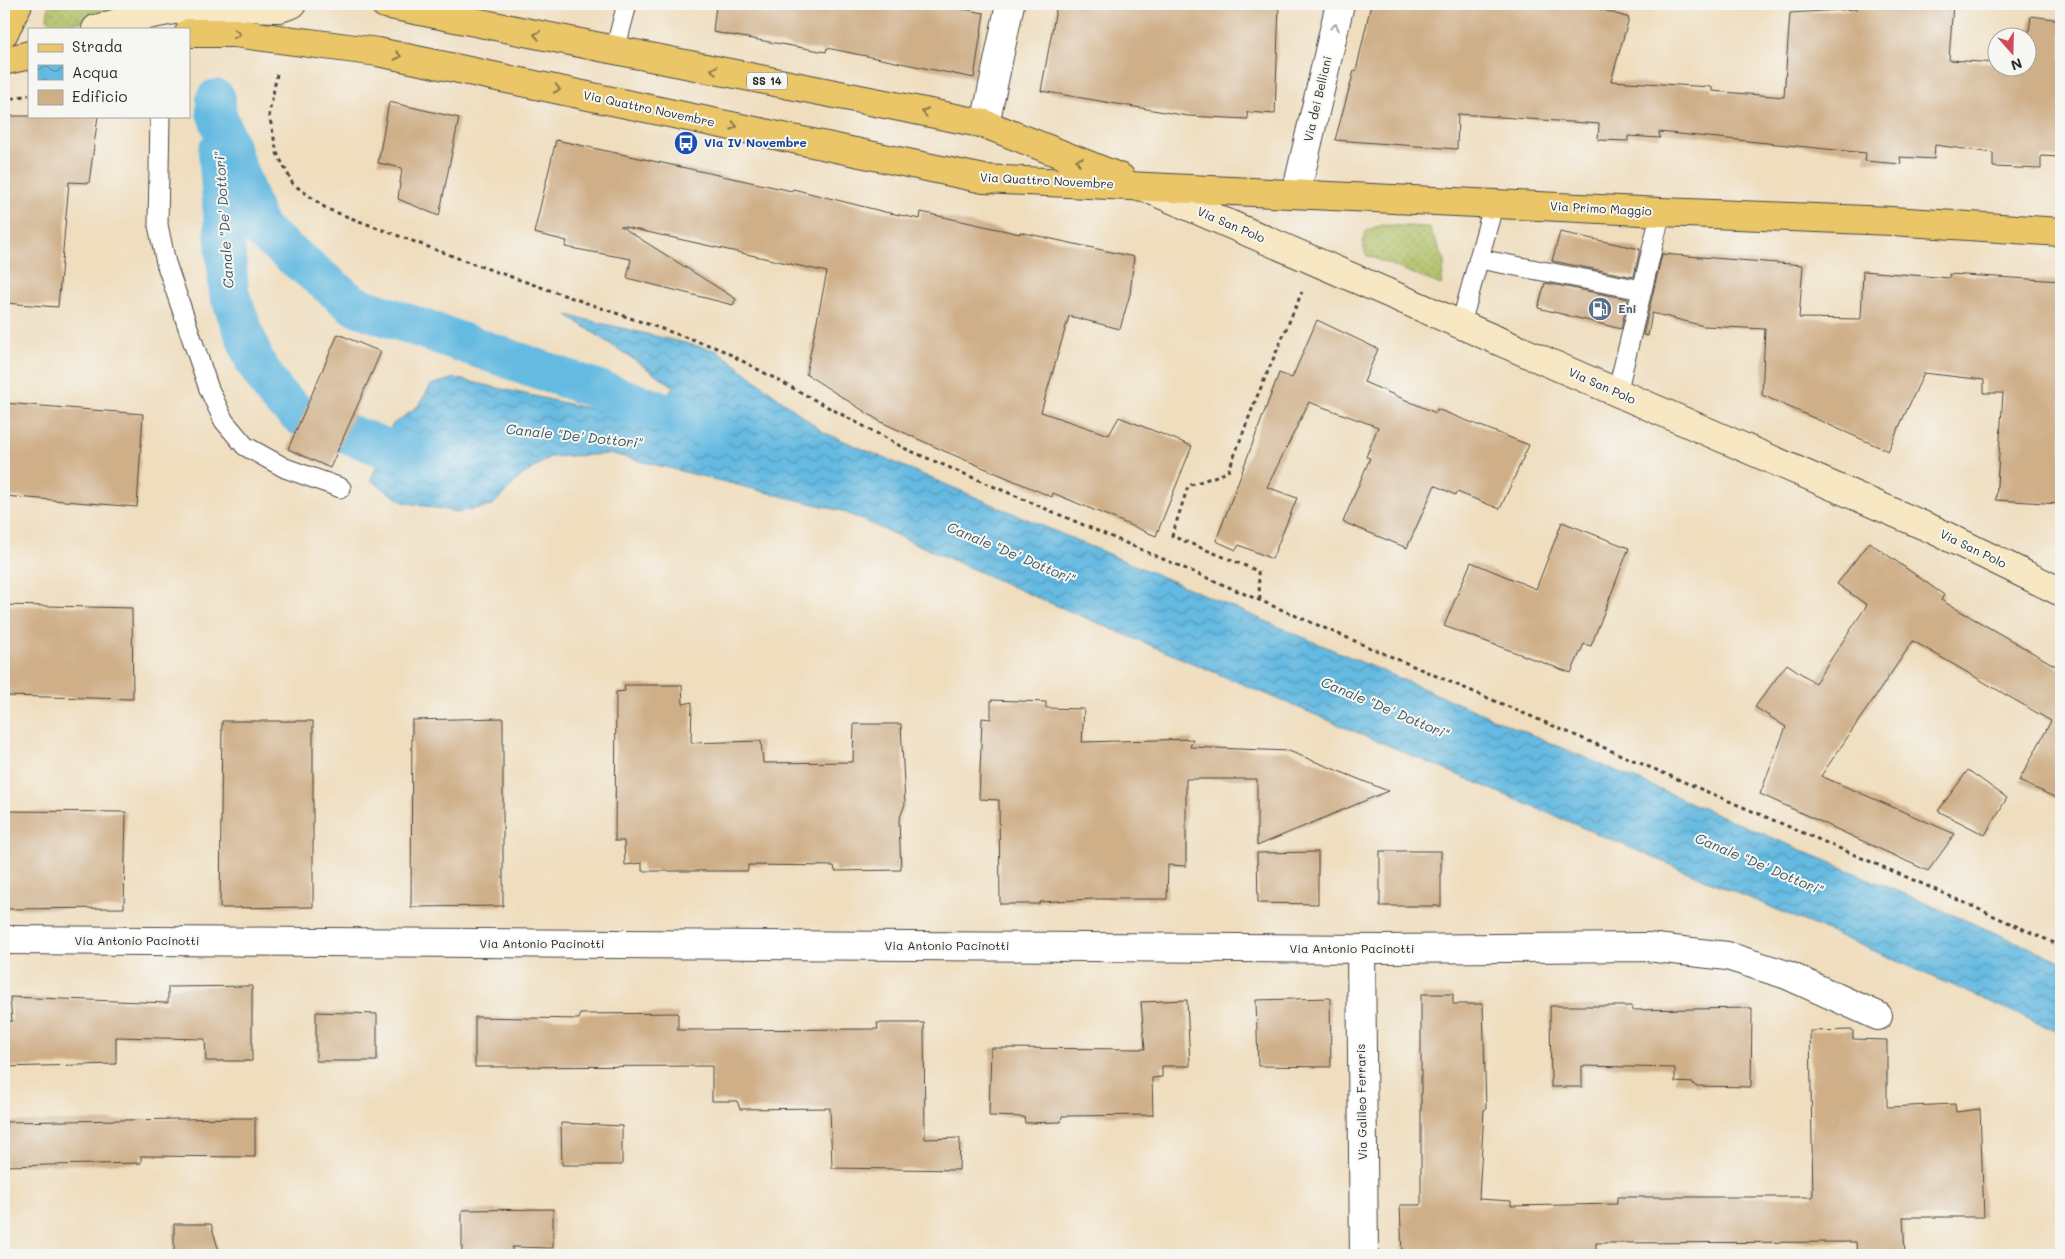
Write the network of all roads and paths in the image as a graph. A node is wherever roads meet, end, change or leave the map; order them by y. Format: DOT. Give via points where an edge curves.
graph roads {
  1 [pos="18,4"];
  2 [pos="292,4"];
  3 [pos="385,4"];
  4 [pos="627,4"];
  5 [pos="1010,4"];
  6 [pos="1340,4"];
  7 [pos="99,28"];
  8 [pos="4,33"];
  9 [pos="190,33"];
  10 [pos="615,50"];
  11 [pos="28,55"];
  12 [pos="4,61"];
  13 [pos="278,66"];
  14 [pos="28,95"];
  15 [pos="4,100"];
  16 [pos="160,118"];
  17 [pos="985,124"];
  18 [pos="1140,186"];
  19 [pos="1296,194"];
  20 [pos="1494,204"];
  21 [pos="1662,212"];
  22 [pos="2061,232"];
  23 [pos="1479,258"];
  24 [pos="1304,288"];
  25 [pos="1642,290"];
  26 [pos="1461,324"];
  27 [pos="1617,393"];
  28 [pos="342,488"];
  29 [pos="2061,592"];
  30 [pos="1260,600"];
  31 [pos="4,940"];
  32 [pos="2061,946"];
  33 [pos="1361,949"];
  34 [pos="1878,1016"];
  35 [pos="1364,1255"];
  1 -- 8 [label="main road"];
  2 -- 7 [label="main road" via="280,8 200,6 147,14"];
  10 -- 3 [label="main road, Via Quattro Novembre / SS 14, one-way"];
  4 -- 10 [label="lane"];
  5 -- 17 [label="street"];
  19 -- 6 [label="street, Via dei Belliani, one-way"];
  9 -- 18 [label="main road, Via Quattro Novembre, one-way" via="234,33 378,52 984,179"];
  17 -- 10 [label="main road, Via Quattro Novembre / SS 14, one-way"];
  11 -- 12 [label="main road"];
  13 -- 30 [label="path" via="268,114 277,153 293,184 327,209 471,263 720,349 906,449"];
  14 -- 15 [label="path"];
  16 -- 28 [label="lane" via="158,225 166,263 209,389 224,421 245,446 285,468"];
  18 -- 17 [label="main road, Via Quattro Novembre / SS 14, one-way"];
  18 -- 19 [label="main road, Via Primo Maggio"];
  18 -- 26 [label="main road, Via San Polo"];
  19 -- 20 [label="main road, Via Primo Maggio"];
  20 -- 21 [label="main road, Via Primo Maggio"];
  20 -- 23 [label="lane"];
  21 -- 22 [label="main road, Via Primo Maggio" via="1892,221"];
  21 -- 25 [label="lane"];
  23 -- 25 [label="lane"];
  23 -- 26 [label="lane"];
  24 -- 30 [label="path" via="1228,472 1188,486 1172,536 1258,571"];
  25 -- 27 [label="lane"];
  26 -- 27 [label="main road, Via San Polo"];
  27 -- 29 [label="main road, Via San Polo" via="1934,530"];
  30 -- 32 [label="path"];
  31 -- 33 [label="street, Via Antonio Pacinotti"];
  33 -- 34 [label="street, Via Antonio Pacinotti" via="1647,947 1727,956 1787,975"];
  33 -- 35 [label="street, Via Galileo Ferraris"];
}
